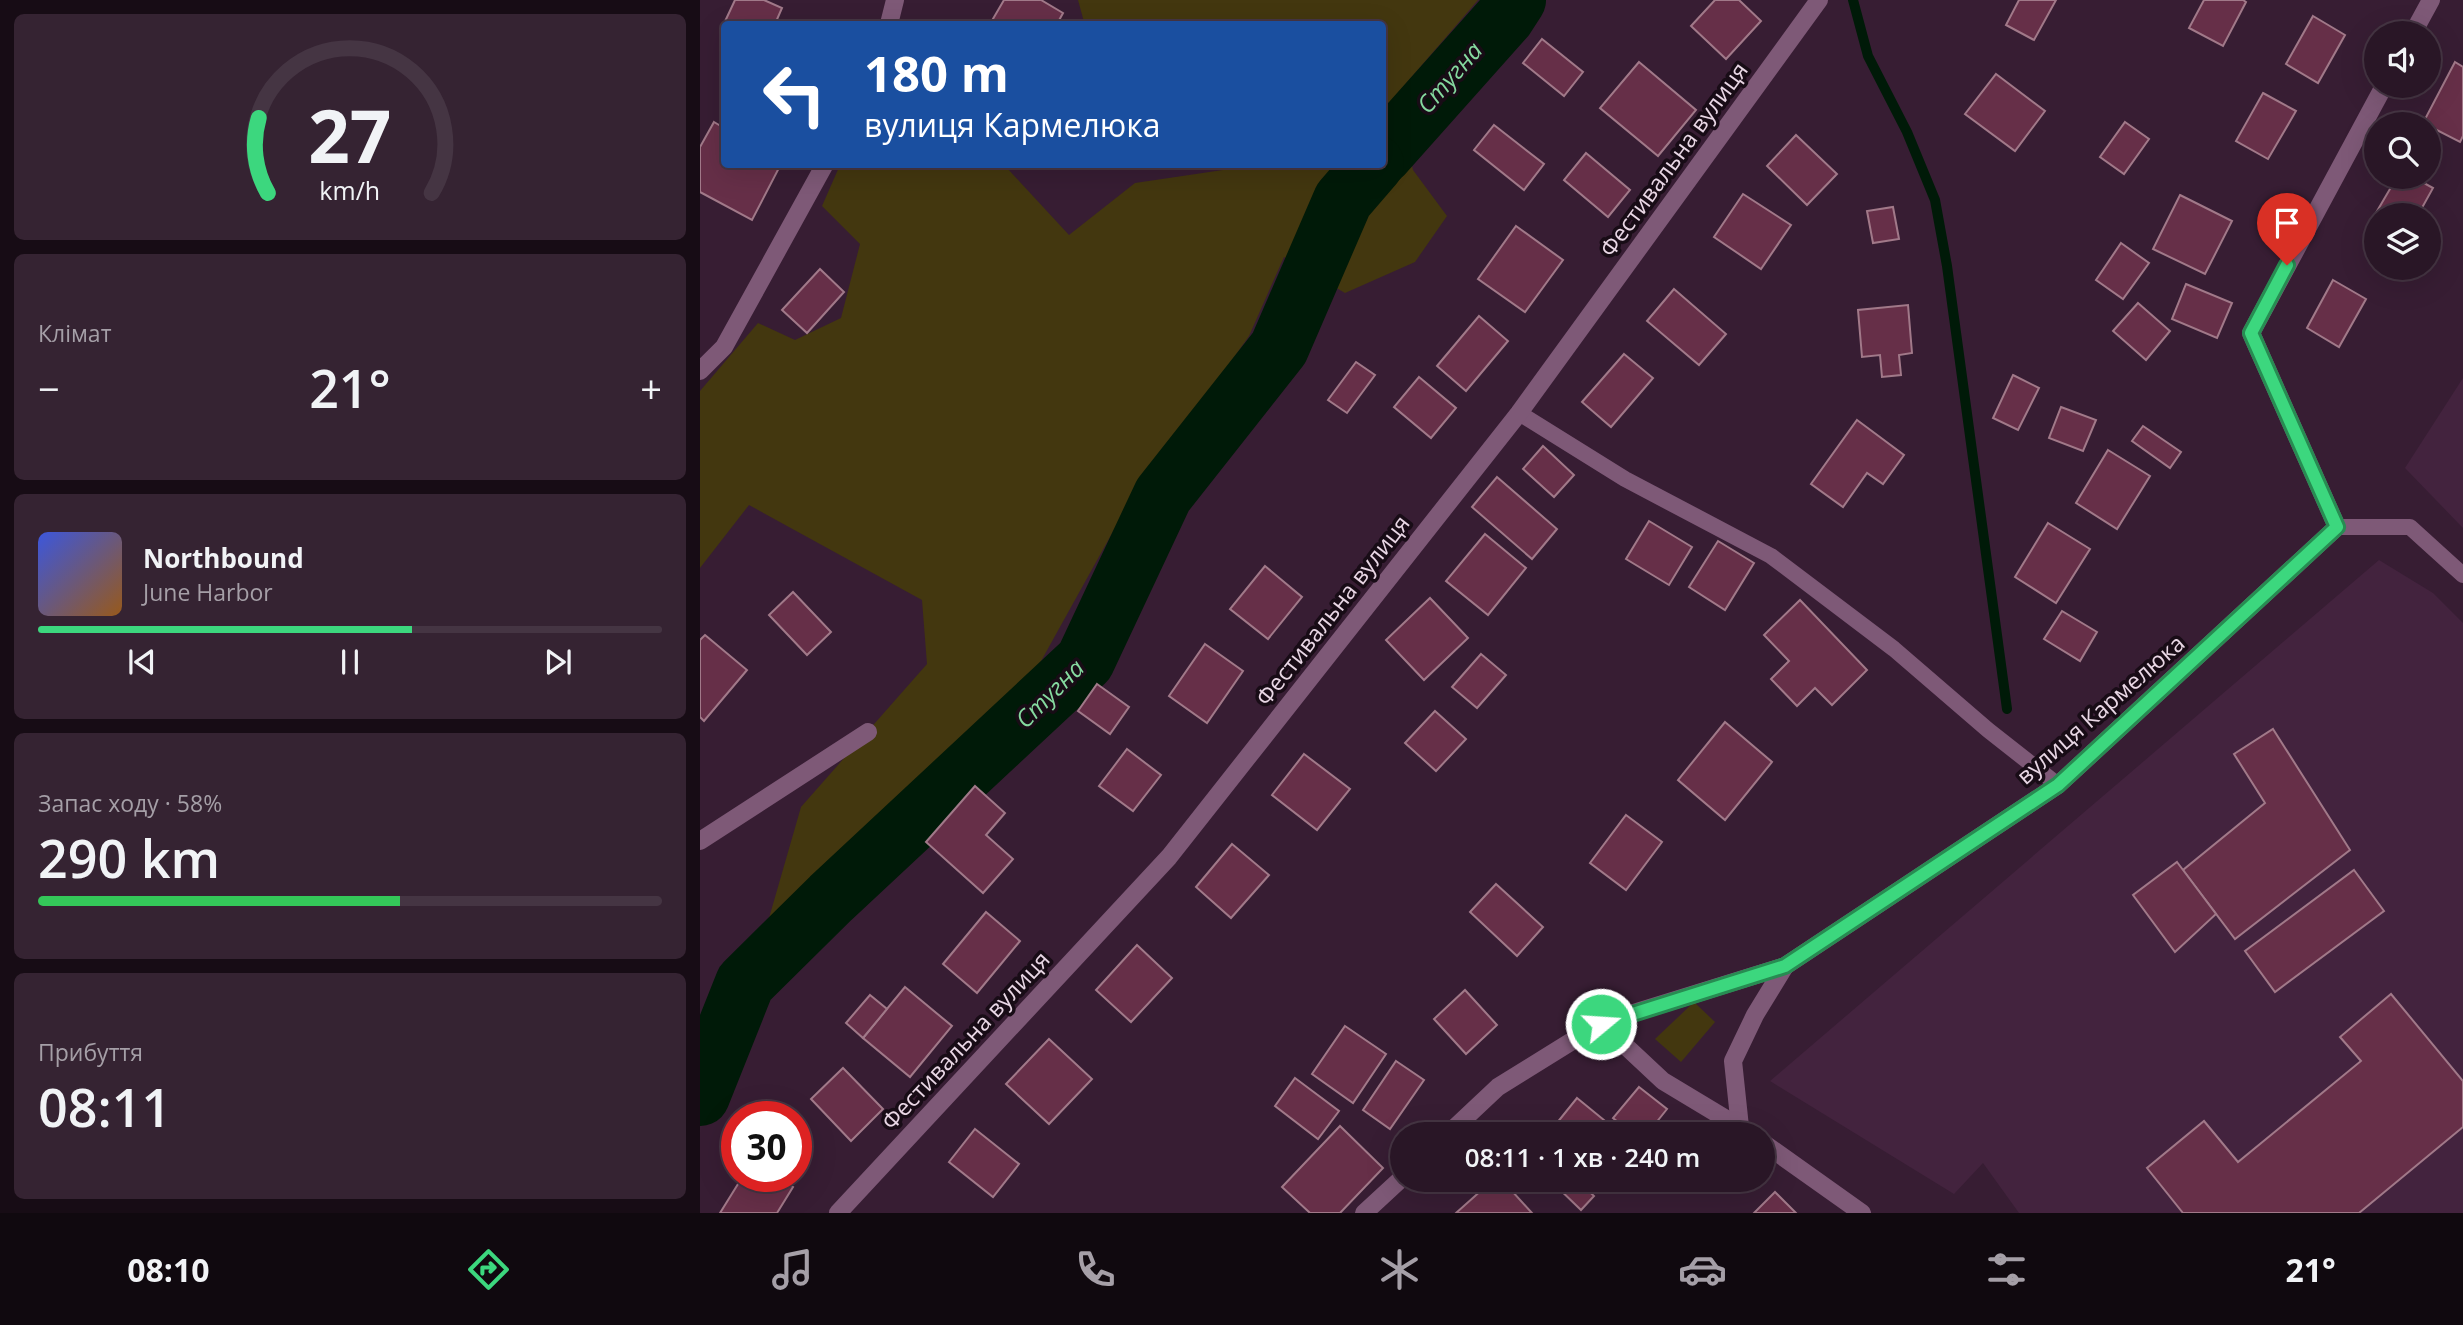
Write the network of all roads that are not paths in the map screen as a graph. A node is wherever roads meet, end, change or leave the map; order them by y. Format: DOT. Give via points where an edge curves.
graph roads {
  1 [pos="895,0"];
  2 [pos="1819,0"];
  3 [pos="2431,0"];
  4 [pos="890,21"];
  5 [pos="2420,21"];
  6 [pos="2378,98"];
  7 [pos="823,168"];
  8 [pos="700,371"];
  9 [pos="1519,413"];
  10 [pos="2337,527"];
  11 [pos="2463,575"];
  12 [pos="868,732"];
  13 [pos="2058,785"];
  14 [pos="700,841"];
  15 [pos="1785,966"];
  16 [pos="1601,1024"];
  17 [pos="1461,1122"];
  18 [pos="1732,1122"];
  19 [pos="1744,1122"];
  20 [pos="1775,1151"];
  21 [pos="1390,1189"];
  22 [pos="838,1213"];
  23 [pos="1364,1213"];
  24 [pos="1862,1213"];
  1 -- 4 [label="street"];
  2 -- 9 [label="street, Фестивальна вулиця"];
  3 -- 5 [label="street"];
  6 -- 10 [label="street" via="2251,333"];
  7 -- 8 [label="street" via="724,347"];
  9 -- 13 [label="lane" via="1625,480 1771,556 1894,649"];
  9 -- 22 [label="street, Фестивальна вулиця" via="1169,857"];
  10 -- 11 [label="lane" via="2410,527"];
  10 -- 13 [label="street, вулиця Кармелюка"];
  12 -- 14 [label="street"];
  13 -- 15 [label="street, вулиця Кармелюка"];
  15 -- 16 [label="street, вулиця Кармелюка"];
  15 -- 19 [label="street" via="1733,1061"];
  16 -- 17 [label="street, вулиця Кармелюка" via="1498,1087"];
  16 -- 18 [label="street" via="1663,1081"];
  20 -- 24 [label="street"];
  21 -- 23 [label="street"];
}
